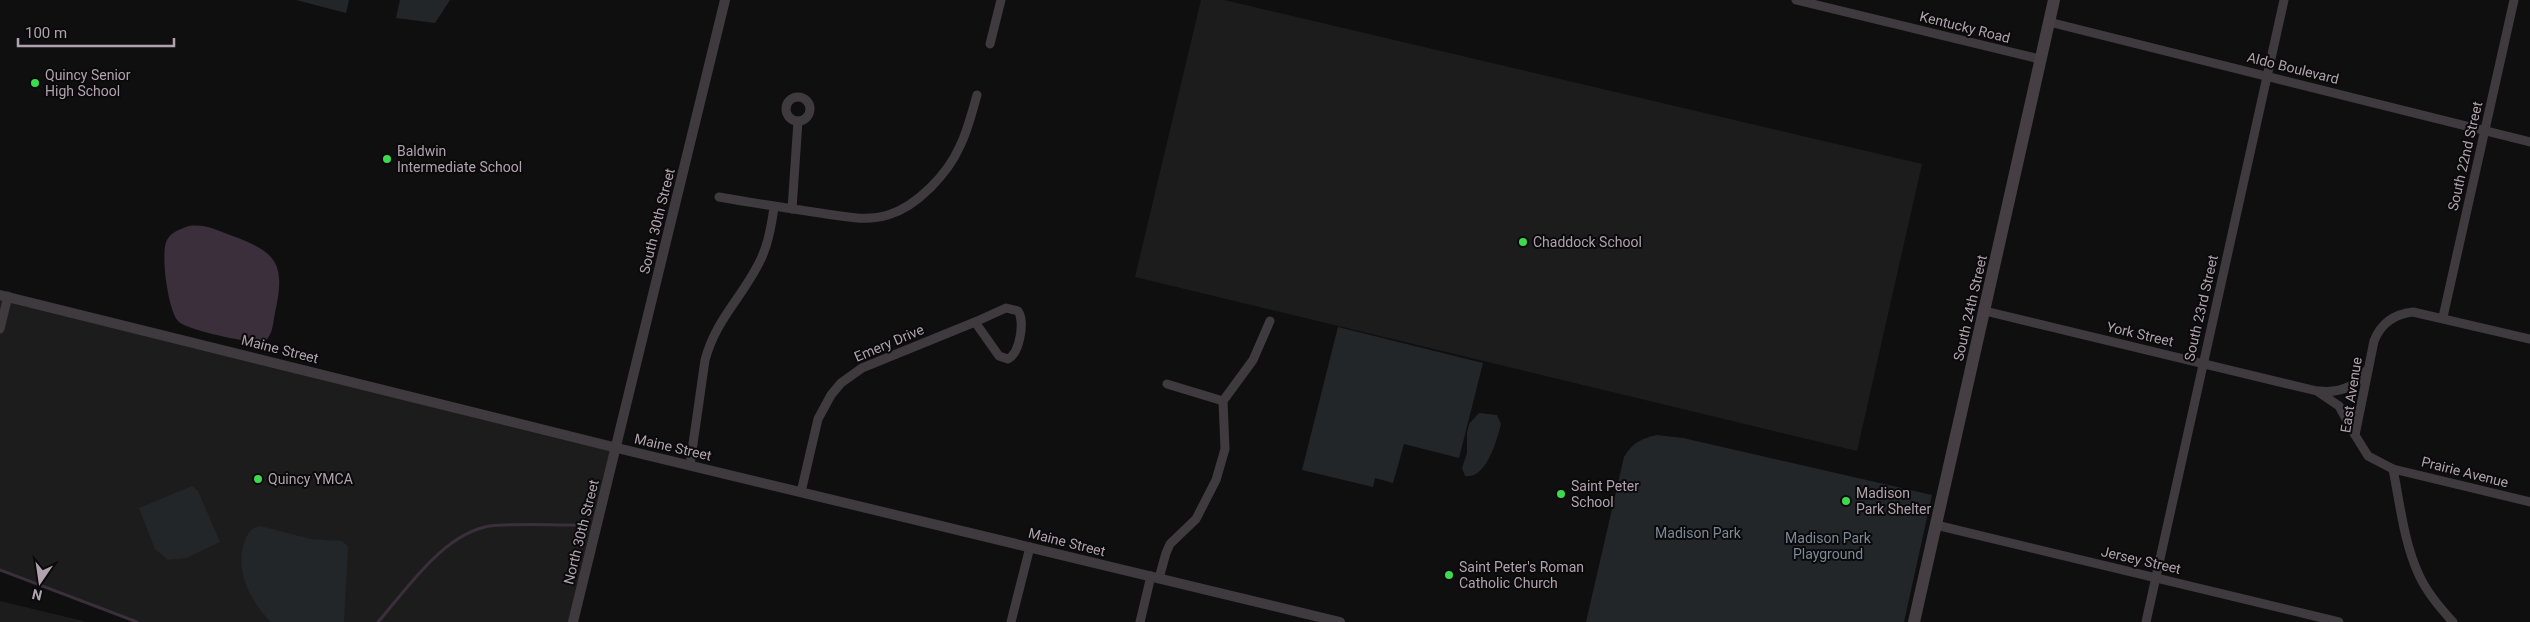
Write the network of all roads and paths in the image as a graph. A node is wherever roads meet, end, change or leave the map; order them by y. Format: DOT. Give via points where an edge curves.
graph roads {
  1 [pos="725,0"];
  2 [pos="1001,0"];
  3 [pos="1796,0"];
  4 [pos="2054,0"];
  5 [pos="2284,0"];
  6 [pos="2514,0"];
  7 [pos="2048,22"];
  8 [pos="990,44"];
  9 [pos="2040,59"];
  10 [pos="2267,76"];
  11 [pos="976,95"];
  12 [pos="798,121"];
  13 [pos="2485,130"];
  14 [pos="2530,142"];
  15 [pos="719,197"];
  16 [pos="774,208"];
  17 [pos="792,209"];
  18 [pos="4,296"];
  19 [pos="1985,311"];
  20 [pos="2443,317"];
  21 [pos="975,322"];
  22 [pos="1270,322"];
  23 [pos="0,329"];
  24 [pos="2530,339"];
  25 [pos="2202,363"];
  26 [pos="2368,369"];
  27 [pos="1167,384"];
  28 [pos="2317,391"];
  29 [pos="1223,401"];
  30 [pos="2355,436"];
  31 [pos="617,448"];
  32 [pos="690,465"];
  33 [pos="2393,469"];
  34 [pos="801,492"];
  35 [pos="2530,502"];
  36 [pos="1936,525"];
  37 [pos="1030,547"];
  38 [pos="1155,577"];
  39 [pos="2156,577"];
  40 [pos="573,622"];
  41 [pos="1011,622"];
  42 [pos="1140,622"];
  43 [pos="1336,622"];
  44 [pos="1914,622"];
  45 [pos="2146,622"];
  46 [pos="2339,622"];
  47 [pos="2453,622"];
  1 -- 31 [label="street, South 30th Street"];
  2 -- 8 [label="street"];
  3 -- 9 [label="street, Kentucky Road"];
  4 -- 7 [label="main road, South 24th Street"];
  5 -- 10 [label="street, South 23rd Street"];
  6 -- 13 [label="street, South 22nd Street"];
  7 -- 9 [label="main road, South 24th Street"];
  7 -- 10 [label="street, Aldo Boulevard"];
  9 -- 19 [label="main road, South 24th Street"];
  10 -- 13 [label="street, Aldo Boulevard"];
  10 -- 25 [label="street, South 23rd Street"];
  11 -- 17 [label="street" via="967,129 952,161 937,180 903,208 888,215 866,218"];
  12 -- 17 [label="street"];
  13 -- 14 [label="street, Aldo Boulevard"];
  13 -- 20 [label="street, South 22nd Street"];
  15 -- 16 [label="street"];
  16 -- 17 [label="street"];
  16 -- 32 [label="street" via="767,244 758,266 718,324 709,344"];
  18 -- 23 [label="street"];
  18 -- 31 [label="street, Maine Street"];
  19 -- 25 [label="street, York Street"];
  19 -- 36 [label="main road, South 24th Street"];
  20 -- 24 [label="street, East Avenue"];
  20 -- 26 [label="street, East Avenue" via="2413,312 2389,320 2377,333"];
  21 -- 21 [label="street, Emery Drive" via="999,356 1003,359 1013,356 1022,321 1018,311 1006,308"];
  21 -- 34 [label="street, Emery Drive" via="862,368 841,383 818,419"];
  22 -- 29 [label="street" via="1253,360"];
  25 -- 28 [label="street, York Street"];
  25 -- 39 [label="street, South 23rd Street"];
  26 -- 28 [label="street, York Street" via="2352,386 2332,392"];
  26 -- 30 [label="street, East Avenue"];
  27 -- 29 [label="street"];
  28 -- 30 [label="street, York Street" via="2339,406"];
  29 -- 38 [label="street" via="1226,437 1219,472 1196,519 1170,544"];
  30 -- 33 [label="street, East Avenue" via="2368,456"];
  31 -- 32 [label="street, Maine Street"];
  31 -- 40 [label="street, North 30th Street"];
  32 -- 34 [label="street, Maine Street"];
  33 -- 35 [label="street, Prairie Avenue"];
  33 -- 47 [label="street" via="2419,576 2436,604"];
  34 -- 37 [label="street, Maine Street"];
  36 -- 39 [label="street, Jersey Street"];
  36 -- 44 [label="main road, South 24th Street"];
  37 -- 38 [label="street, Maine Street"];
  37 -- 41 [label="street"];
  38 -- 42 [label="street"];
  38 -- 43 [label="street, Maine Street"];
  39 -- 45 [label="street, South 23rd Street"];
  39 -- 46 [label="street, Jersey Street"];
}
